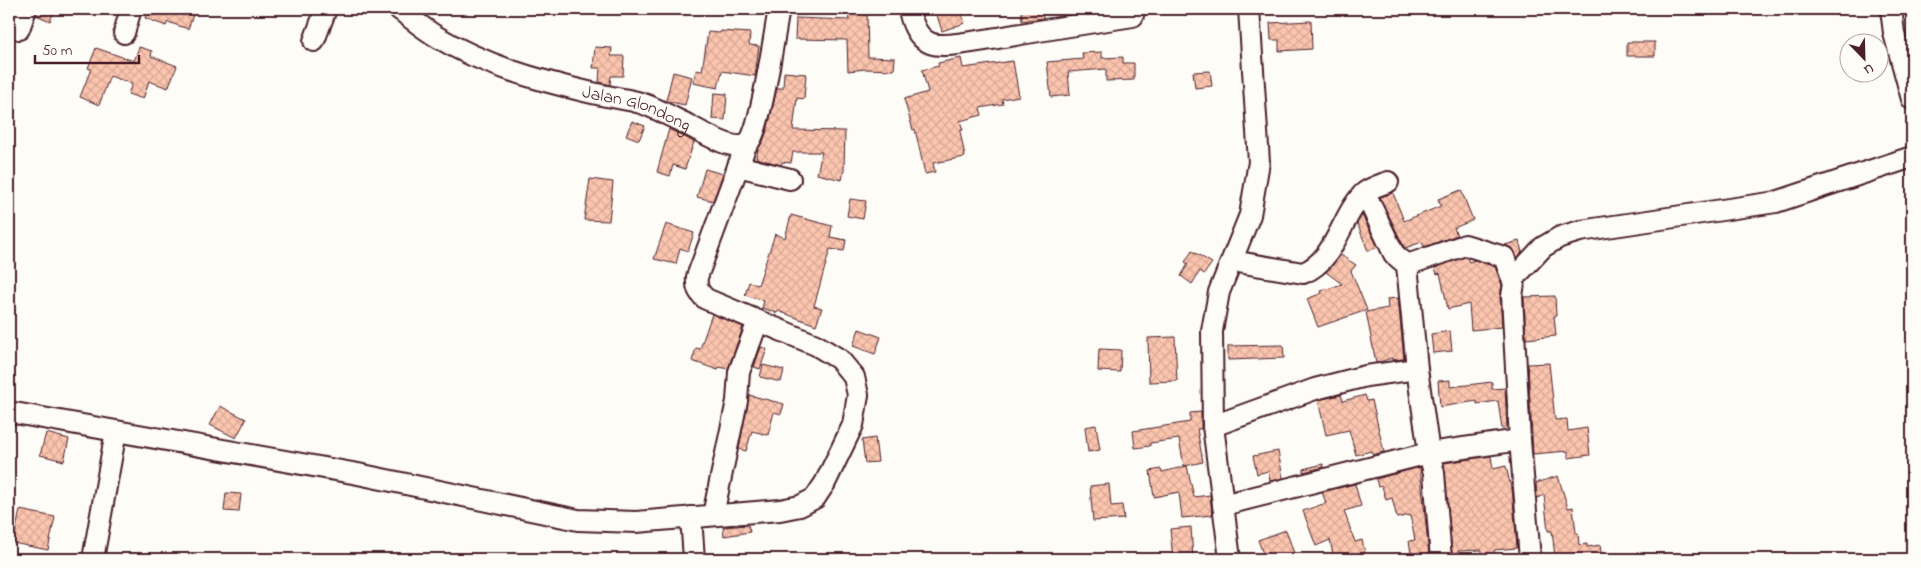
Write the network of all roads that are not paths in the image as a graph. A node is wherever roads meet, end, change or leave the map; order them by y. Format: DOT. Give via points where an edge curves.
graph roads {
  1 [pos="26,9"];
  2 [pos="131,9"];
  3 [pos="326,9"];
  4 [pos="399,9"];
  5 [pos="779,9"];
  6 [pos="908,9"];
  7 [pos="1133,9"];
  8 [pos="1248,9"];
  9 [pos="1891,9"];
  10 [pos="19,29"];
  11 [pos="124,33"];
  12 [pos="314,41"];
  13 [pos="1912,99"];
  14 [pos="746,145"];
  15 [pos="1912,157"];
  16 [pos="738,166"];
  17 [pos="790,179"];
  18 [pos="1388,182"];
  19 [pos="1364,192"];
  20 [pos="1232,261"];
  21 [pos="1407,265"];
  22 [pos="1513,280"];
  23 [pos="758,321"];
  24 [pos="1417,369"];
  25 [pos="9,412"];
  26 [pos="1213,426"];
  27 [pos="116,431"];
  28 [pos="1520,440"];
  29 [pos="1429,453"];
  30 [pos="1223,505"];
  31 [pos="713,515"];
  32 [pos="691,517"];
  33 [pos="93,559"];
  34 [pos="694,559"];
  35 [pos="1230,559"];
  36 [pos="1441,559"];
  37 [pos="1530,559"];
  1 -- 10 [label="street"];
  2 -- 11 [label="street"];
  3 -- 12 [label="street"];
  4 -- 14 [label="street, Jalan Glondong" via="438,38 483,61 582,91 638,102 729,145"];
  5 -- 14 [label="street" via="754,137"];
  6 -- 7 [label="street" via="921,37 936,45 1133,16"];
  8 -- 20 [label="street" via="1259,162 1250,215"];
  9 -- 13 [label="street" via="1894,33"];
  14 -- 16 [label="street"];
  15 -- 22 [label="street" via="1776,202 1580,231 1560,237 1543,247"];
  16 -- 17 [label="street"];
  16 -- 23 [label="street" via="696,285 706,299"];
  18 -- 19 [label="street"];
  19 -- 20 [label="street" via="1345,219 1328,253 1313,269 1303,273"];
  19 -- 21 [label="street" via="1394,254"];
  20 -- 26 [label="street" via="1219,292 1212,331"];
  21 -- 22 [label="street" via="1467,245 1504,257"];
  21 -- 24 [label="street"];
  22 -- 28 [label="street"];
  23 -- 31 [label="street" via="739,372 737,400"];
  23 -- 31 [label="street" via="816,345 839,359 854,377 858,395 853,425 815,498 800,506 780,510"];
  24 -- 26 [label="street" via="1366,376 1315,389"];
  24 -- 29 [label="street"];
  25 -- 27 [label="street"];
  26 -- 30 [label="street"];
  27 -- 32 [label="street" via="358,474 578,520 636,522"];
  27 -- 33 [label="street"];
  28 -- 29 [label="street"];
  28 -- 37 [label="street"];
  29 -- 30 [label="street"];
  29 -- 36 [label="street" via="1434,473"];
  30 -- 35 [label="street"];
  31 -- 32 [label="street"];
  32 -- 34 [label="street"];
}
